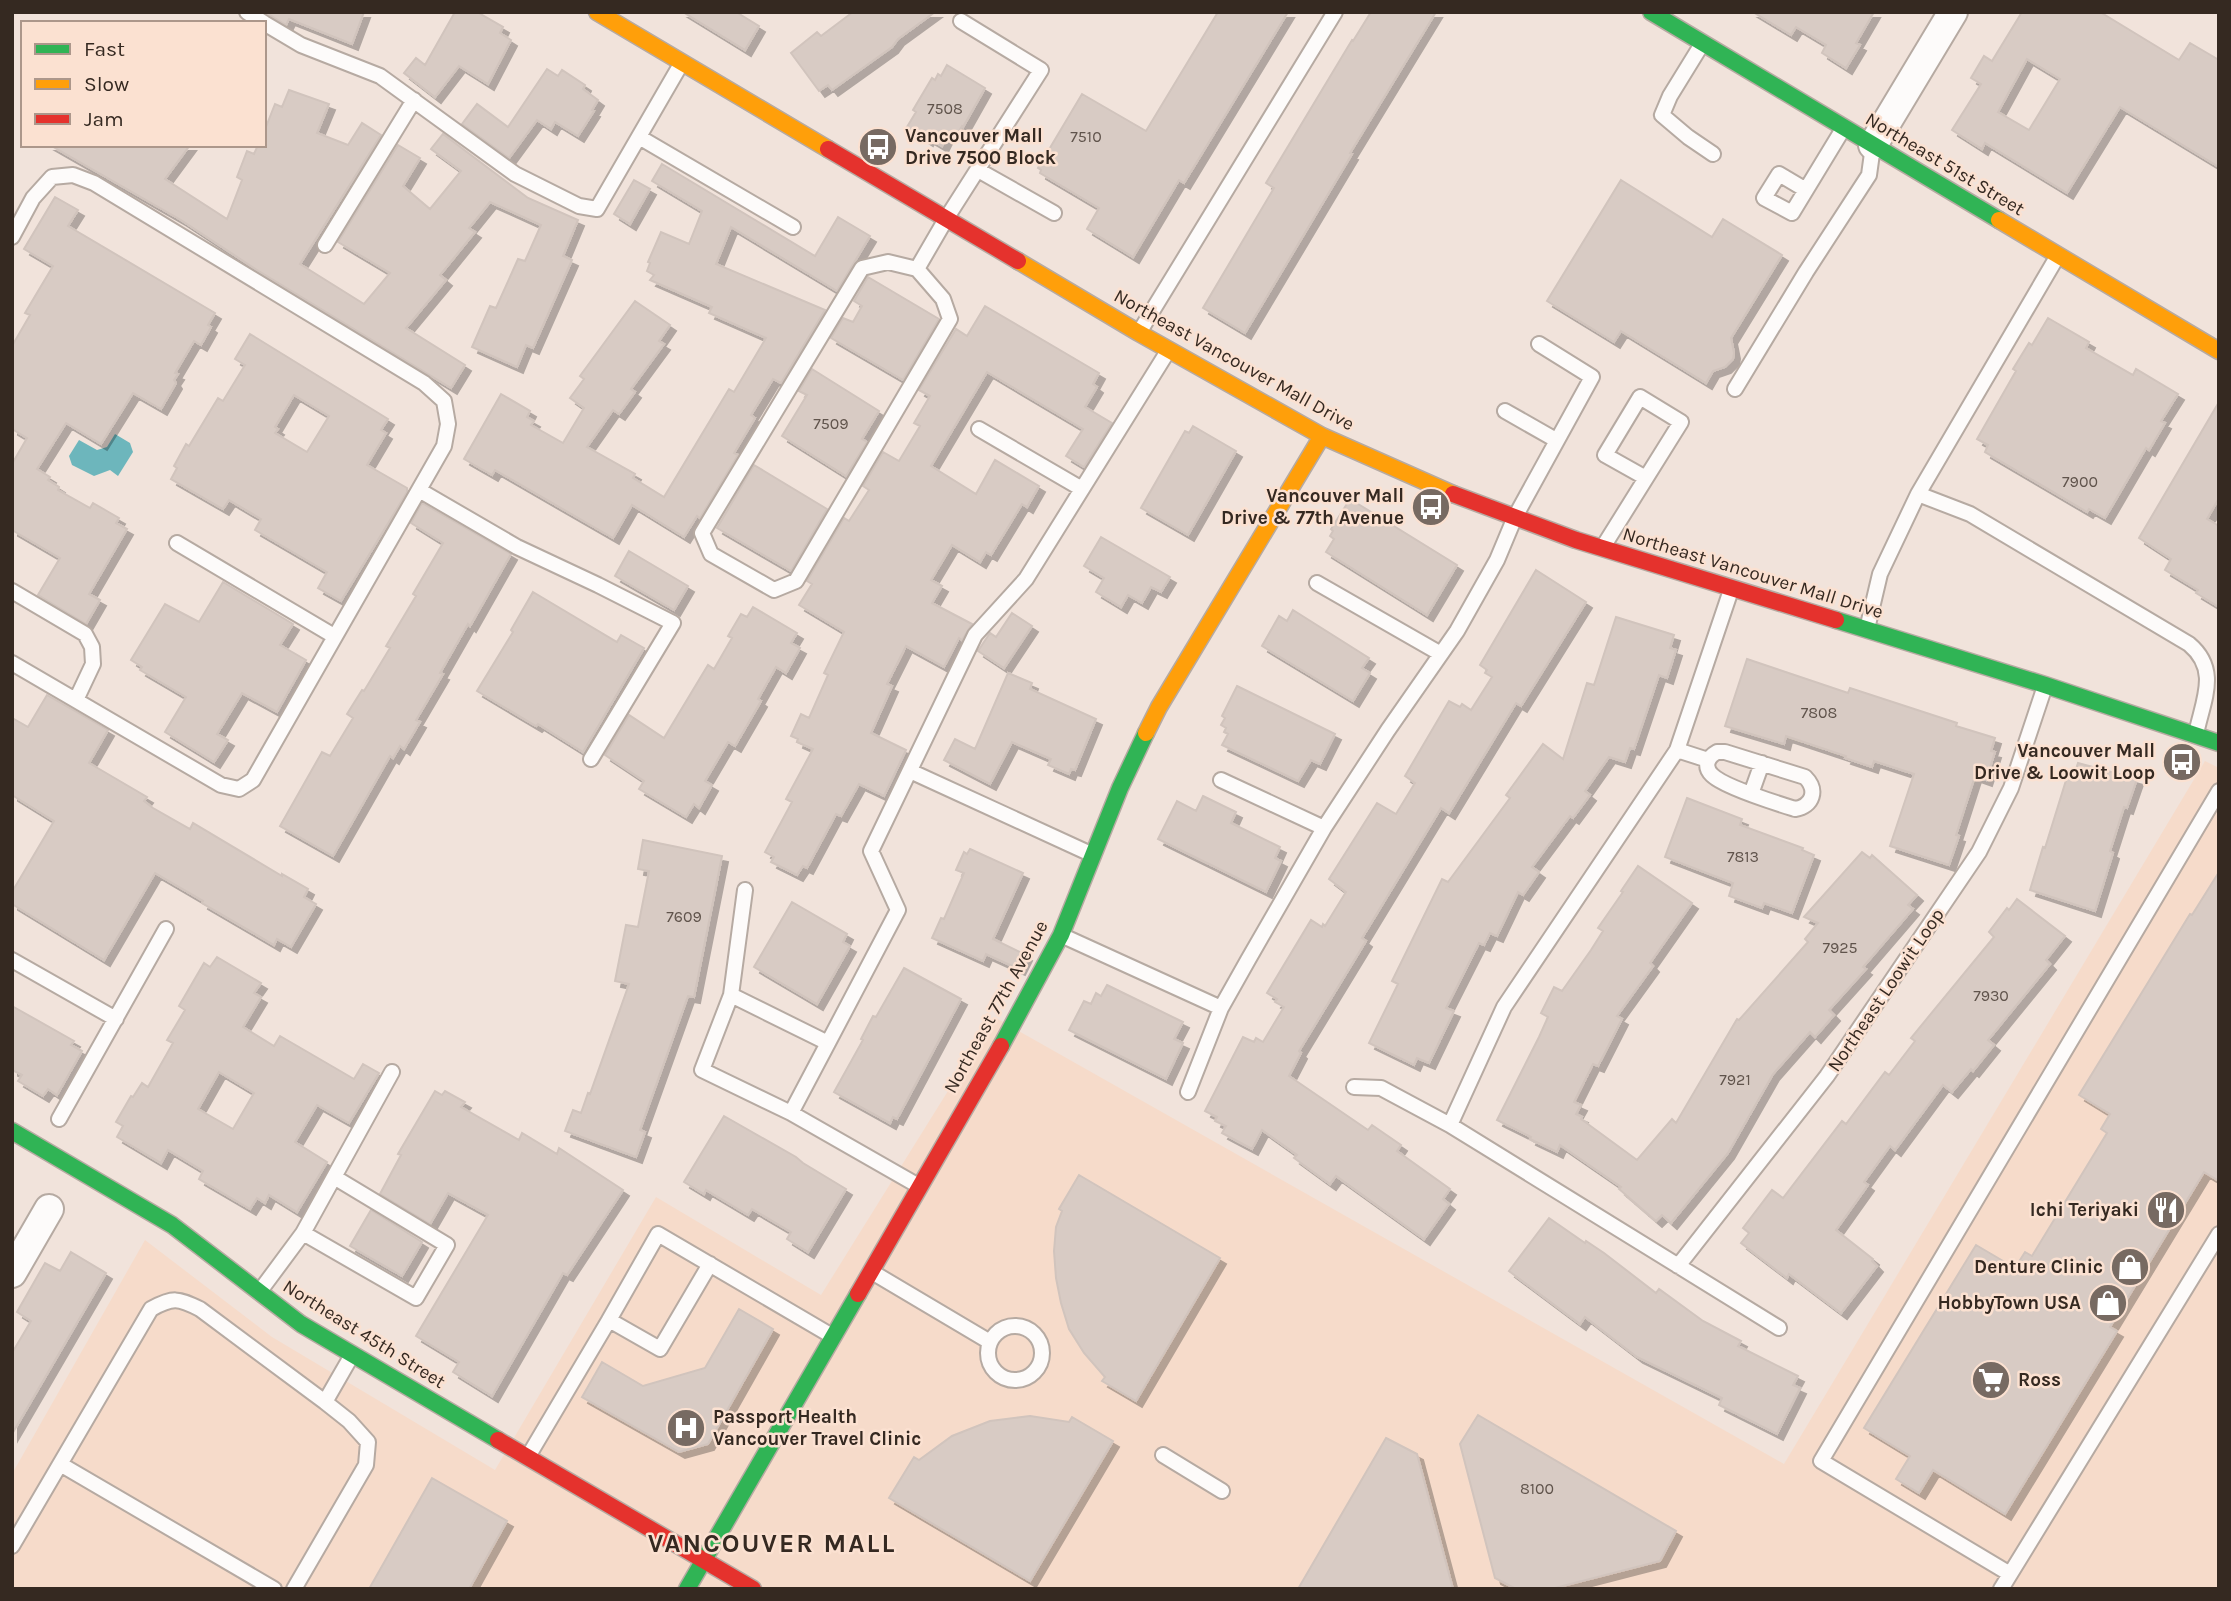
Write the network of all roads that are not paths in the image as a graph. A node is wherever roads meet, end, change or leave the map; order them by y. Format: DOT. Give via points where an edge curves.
graph roads {
  1 [pos="597,12"];
  2 [pos="1335,12"];
  3 [pos="1651,12"];
  4 [pos="1954,12"];
  5 [pos="961,21"];
  6 [pos="266,24"];
  7 [pos="1703,43"];
  8 [pos="682,63"];
  9 [pos="414,100"];
  10 [pos="1844,128"];
  11 [pos="639,137"];
  12 [pos="1873,145"];
  13 [pos="1713,154"];
  14 [pos="978,170"];
  15 [pos="1806,190"];
  16 [pos="1054,213"];
  17 [pos="946,219"];
  18 [pos="793,227"];
  19 [pos="12,237"];
  20 [pos="325,245"];
  21 [pos="2058,255"];
  22 [pos="917,269"];
  23 [pos="1139,333"];
  24 [pos="1539,344"];
  25 [pos="1169,350"];
  26 [pos="2219,351"];
  27 [pos="1735,389"];
  28 [pos="1505,411"];
  29 [pos="979,429"];
  30 [pos="1322,436"];
  31 [pos="1556,440"];
  32 [pos="1646,478"];
  33 [pos="1082,489"];
  34 [pos="419,490"];
  35 [pos="1918,494"];
  36 [pos="1515,517"];
  37 [pos="177,543"];
  38 [pos="1602,548"];
  39 [pos="1317,583"];
  40 [pos="1731,589"];
  41 [pos="12,591"];
  42 [pos="1866,631"];
  43 [pos="334,636"];
  44 [pos="1441,654"];
  45 [pos="12,663"];
  46 [pos="2045,685"];
  47 [pos="76,701"];
  48 [pos="2196,735"];
  49 [pos="2219,743"];
  50 [pos="1677,750"];
  51 [pos="591,759"];
  52 [pos="1708,760"];
  53 [pos="1762,763"];
  54 [pos="910,771"];
  55 [pos="1221,779"];
  56 [pos="2219,791"];
  57 [pos="1751,793"];
  58 [pos="1324,828"];
  59 [pos="1094,855"];
  60 [pos="745,890"];
  61 [pos="166,929"];
  62 [pos="1061,935"];
  63 [pos="12,960"];
  64 [pos="731,995"];
  65 [pos="1221,1008"];
  66 [pos="116,1019"];
  67 [pos="828,1043"];
  68 [pos="392,1072"];
  69 [pos="1354,1087"];
  70 [pos="1188,1092"];
  71 [pos="791,1114"];
  72 [pos="59,1119"];
  73 [pos="1450,1125"];
  74 [pos="12,1130"];
  75 [pos="334,1177"];
  76 [pos="920,1186"];
  77 [pos="49,1209"];
  78 [pos="303,1233"];
  79 [pos="2219,1234"];
  80 [pos="710,1264"];
  81 [pos="1678,1266"];
  82 [pos="871,1271"];
  83 [pos="12,1273"];
  84 [pos="259,1293"];
  85 [pos="609,1321"];
  86 [pos="1779,1328"];
  87 [pos="833,1337"];
  88 [pos="990,1342"];
  89 [pos="352,1354"];
  90 [pos="325,1402"];
  91 [pos="1163,1455"];
  92 [pos="528,1457"];
  93 [pos="60,1464"];
  94 [pos="1222,1491"];
  95 [pos="12,1546"];
  96 [pos="704,1560"];
  97 [pos="2010,1574"];
  98 [pos="274,1589"];
  99 [pos="294,1589"];
  100 [pos="687,1589"];
  101 [pos="753,1589"];
  102 [pos="2001,1589"];
  1 -- 8 [label="street, Northeast Vancouver Mall Drive"];
  2 -- 23 [label="lane"];
  3 -- 7 [label="street, Northeast 51st Street"];
  4 -- 12 [label="street"];
  5 -- 14 [label="lane" via="1041,70"];
  6 -- 9 [label="lane" via="301,45 380,76"];
  7 -- 10 [label="street, Northeast 51st Street"];
  7 -- 13 [label="lane" via="1662,115"];
  8 -- 11 [label="lane"];
  8 -- 17 [label="street, Northeast Vancouver Mall Drive"];
  9 -- 11 [label="lane" via="515,174 579,206 597,209"];
  9 -- 20 [label="lane"];
  10 -- 12 [label="street, Northeast 51st Street"];
  10 -- 15 [label="lane"];
  11 -- 18 [label="lane"];
  12 -- 21 [label="street, Northeast 51st Street"];
  12 -- 27 [label="lane" via="1869,176"];
  14 -- 16 [label="lane"];
  14 -- 17 [label="lane"];
  17 -- 22 [label="lane"];
  17 -- 23 [label="street, Northeast Vancouver Mall Drive"];
  19 -- 34 [label="lane" via="33,198 52,177 73,175 94,183 424,383 444,401 448,424 444,446"];
  21 -- 26 [label="street, Northeast 51st Street"];
  21 -- 35 [label="lane"];
  22 -- 22 [label="lane" via="888,262 862,268 702,533 712,554 774,590 796,581 950,319 943,299"];
  23 -- 25 [label="street, Northeast Vancouver Mall Drive"];
  24 -- 31 [label="lane" via="1592,377"];
  25 -- 30 [label="street, Northeast Vancouver Mall Drive"];
  25 -- 33 [label="lane"];
  28 -- 31 [label="lane"];
  29 -- 33 [label="lane"];
  30 -- 36 [label="street, Northeast Vancouver Mall Drive"];
  30 -- 59 [label="street, Northeast 77th Avenue" via="1159,707"];
  31 -- 36 [label="lane"];
  32 -- 32 [label="lane" via="1681,422 1640,397 1605,455"];
  32 -- 38 [label="lane"];
  33 -- 54 [label="lane" via="1026,579 975,635"];
  34 -- 43 [label="lane"];
  34 -- 51 [label="lane" via="517,547 673,623"];
  35 -- 42 [label="lane" via="1880,574"];
  35 -- 48 [label="lane" via="1970,514 2189,643 2205,662 2208,674"];
  36 -- 38 [label="street, Northeast Vancouver Mall Drive"];
  36 -- 44 [label="lane" via="1497,560"];
  37 -- 43 [label="lane"];
  38 -- 40 [label="street, Northeast Vancouver Mall Drive"];
  39 -- 44 [label="lane"];
  40 -- 42 [label="street, Northeast Vancouver Mall Drive"];
  40 -- 50 [label="lane"];
  41 -- 47 [label="lane" via="85,634 93,664"];
  42 -- 46 [label="street, Northeast Vancouver Mall Drive"];
  43 -- 47 [label="lane" via="253,780 239,789 221,785"];
  44 -- 58 [label="lane"];
  45 -- 47 [label="lane"];
  46 -- 48 [label="street, Northeast Vancouver Mall Drive"];
  46 -- 81 [label="lane, Northeast Loowit Loop" via="2011,788 1979,852 1827,1076"];
  48 -- 49 [label="street, Northeast Vancouver Mall Drive"];
  50 -- 52 [label="lane"];
  50 -- 73 [label="lane" via="1504,1007"];
  52 -- 53 [label="lane" via="1721,752"];
  52 -- 57 [label="lane" via="1707,769 1713,776"];
  53 -- 57 [label="lane"];
  53 -- 57 [label="lane" via="1805,776 1812,797 1795,809"];
  54 -- 59 [label="lane"];
  54 -- 67 [label="lane" via="871,851 898,910"];
  55 -- 58 [label="lane"];
  56 -- 97 [label="lane" via="1821,1461"];
  58 -- 65 [label="lane"];
  59 -- 62 [label="street, Northeast 77th Avenue"];
  60 -- 64 [label="lane"];
  61 -- 66 [label="lane"];
  62 -- 65 [label="lane"];
  62 -- 76 [label="street, Northeast 77th Avenue"];
  63 -- 66 [label="lane"];
  64 -- 67 [label="lane"];
  64 -- 71 [label="lane" via="702,1070"];
  65 -- 70 [label="lane"];
  66 -- 72 [label="lane"];
  67 -- 71 [label="lane"];
  68 -- 75 [label="lane"];
  69 -- 73 [label="lane" via="1381,1088"];
  71 -- 76 [label="lane"];
  73 -- 81 [label="lane"];
  74 -- 84 [label="street, Northeast 45th Street" via="172,1225"];
  75 -- 78 [label="lane"];
  75 -- 78 [label="lane" via="447,1245 416,1298"];
  76 -- 82 [label="street, Northeast 77th Avenue"];
  77 -- 83 [label="street"];
  78 -- 84 [label="lane"];
  79 -- 97 [label="lane"];
  80 -- 85 [label="lane" via="660,1349"];
  80 -- 85 [label="lane" via="658,1234"];
  80 -- 87 [label="lane"];
  81 -- 86 [label="lane"];
  82 -- 87 [label="street, Northeast 77th Avenue"];
  82 -- 88 [label="lane"];
  84 -- 89 [label="street, Northeast 45th Street"];
  85 -- 92 [label="lane"];
  87 -- 96 [label="street, Northeast 77th Avenue"];
  89 -- 90 [label="lane"];
  89 -- 92 [label="street, Northeast 45th Street"];
  90 -- 93 [label="lane" via="200,1309 184,1301 166,1300 151,1309"];
  90 -- 99 [label="lane" via="368,1442 366,1465"];
  91 -- 94 [label="lane"];
  92 -- 96 [label="street, Northeast 45th Street"];
  93 -- 95 [label="lane"];
  93 -- 98 [label="lane"];
  96 -- 100 [label="street, Northeast 77th Avenue"];
  96 -- 101 [label="street, Northeast 45th Street"];
  97 -- 102 [label="lane"];
}
